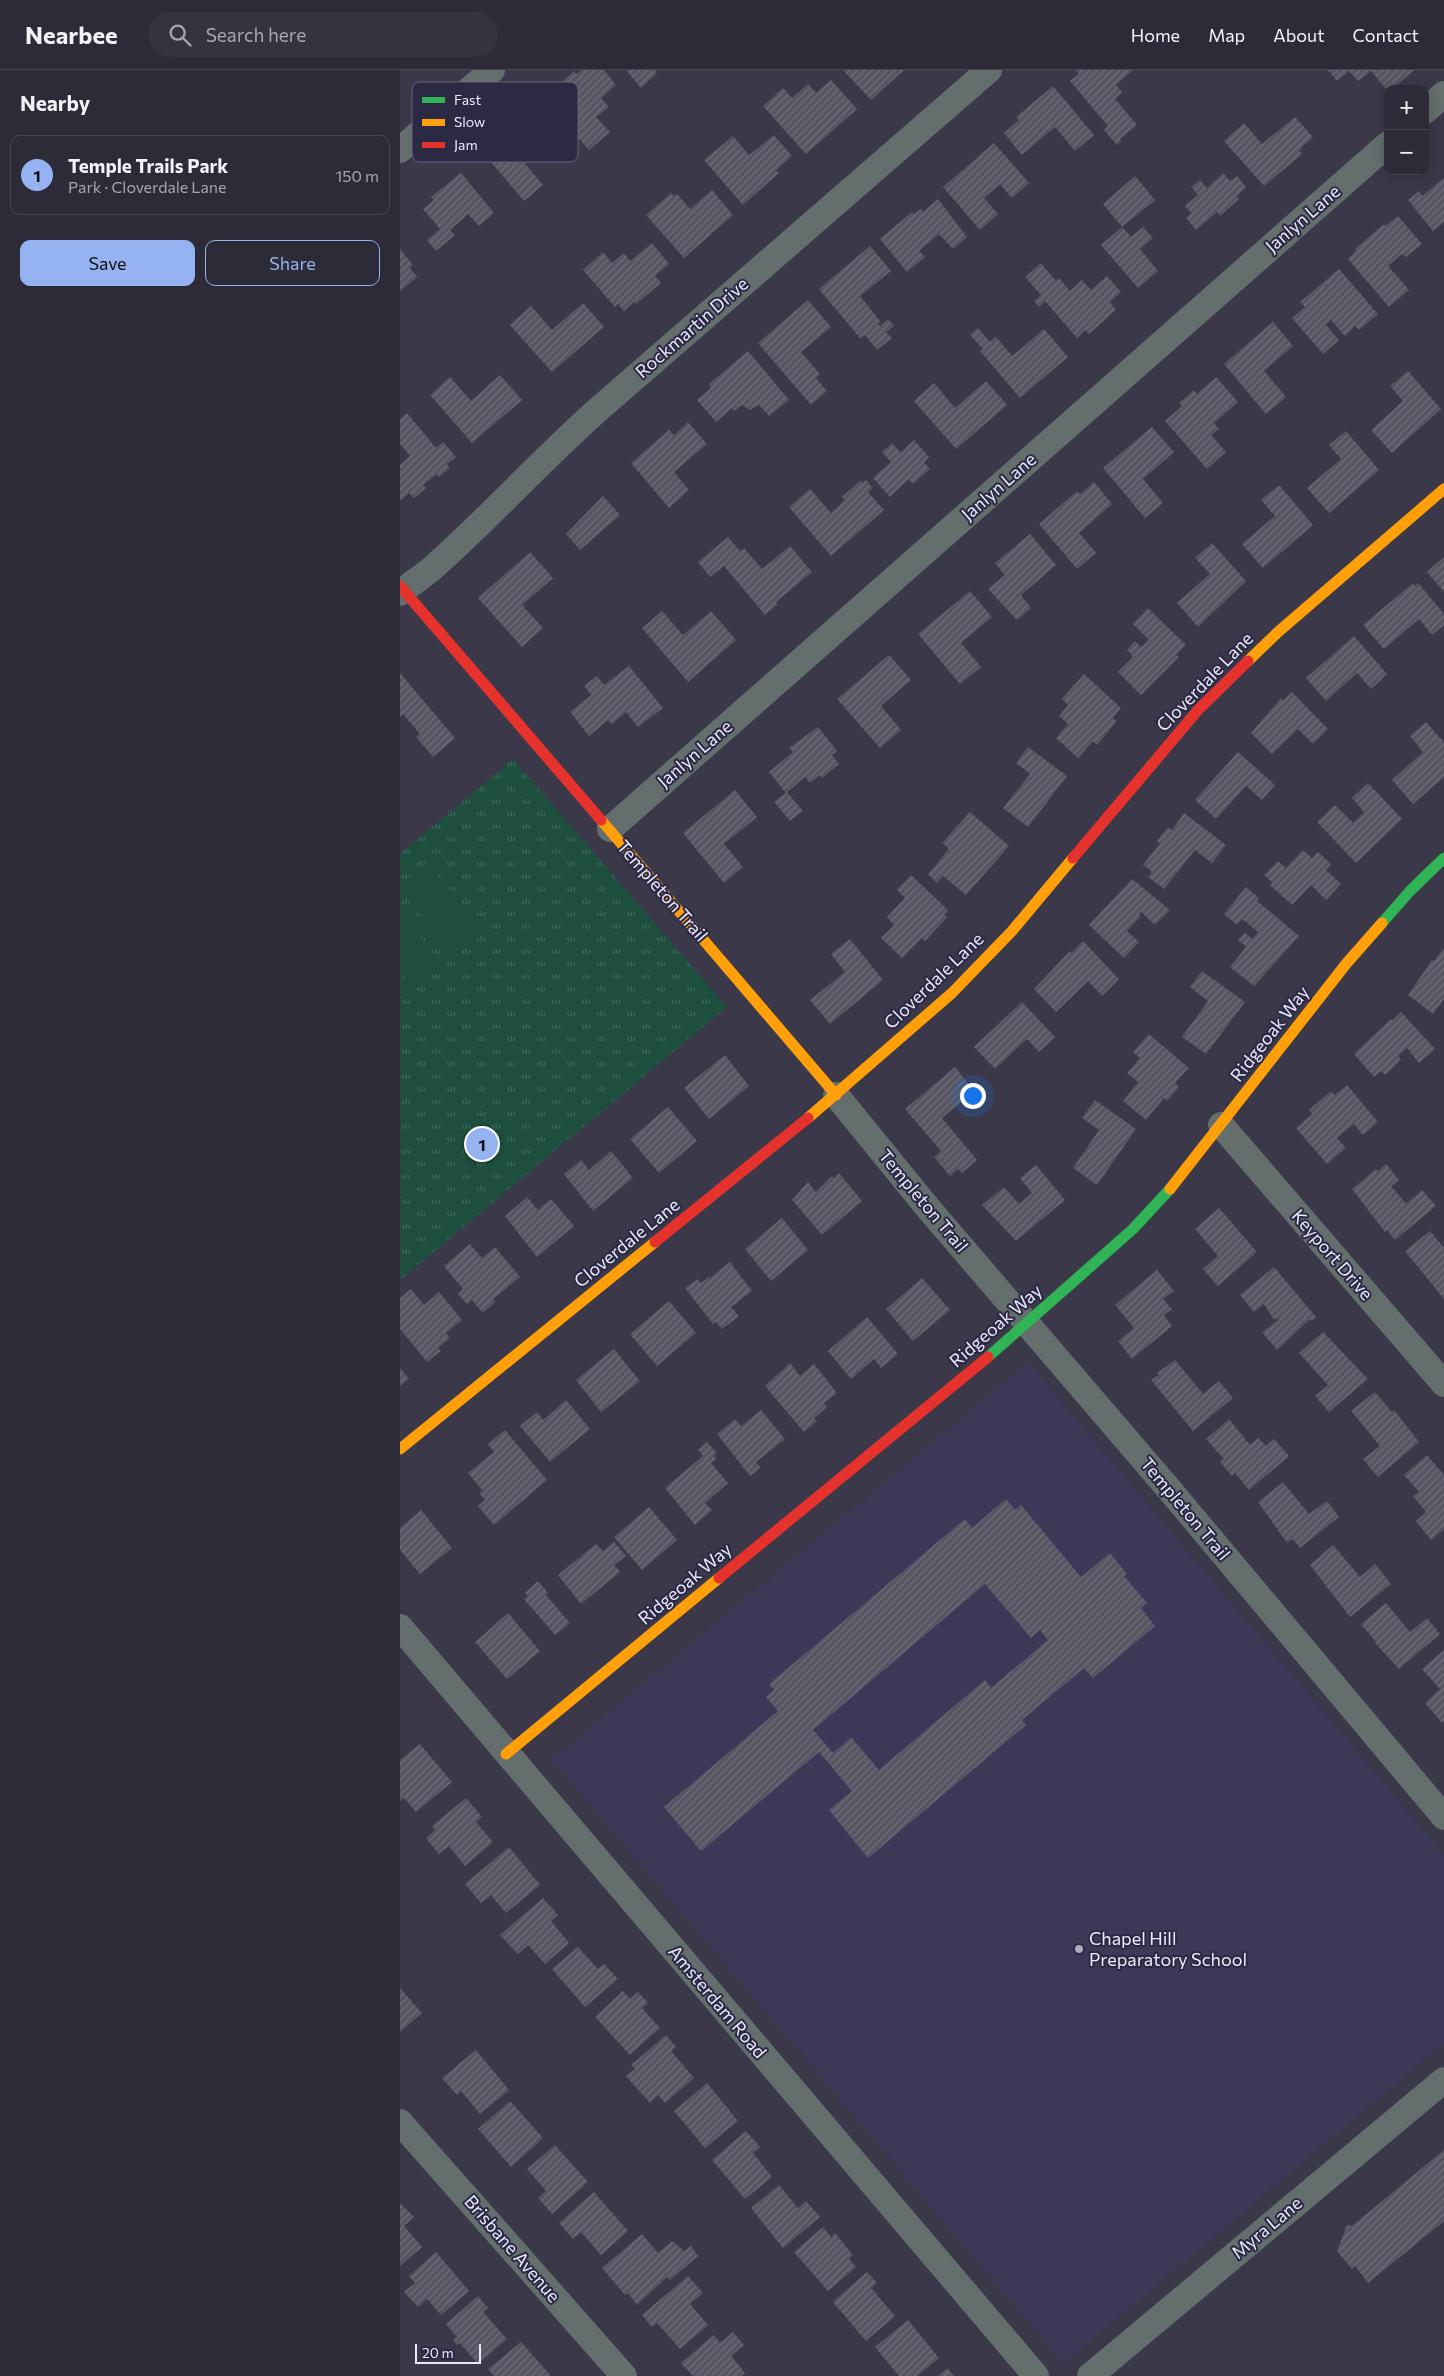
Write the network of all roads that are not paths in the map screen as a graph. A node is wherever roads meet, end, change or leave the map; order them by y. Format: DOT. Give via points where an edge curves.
graph roads {
  1 [pos="492,70"];
  2 [pos="989,70"];
  3 [pos="478,82"];
  4 [pos="1444,94"];
  5 [pos="1429,107"];
  6 [pos="412,140"];
  7 [pos="1384,148"];
  8 [pos="400,150"];
  9 [pos="1444,489"];
  10 [pos="401,589"];
  11 [pos="610,830"];
  12 [pos="1444,858"];
  13 [pos="836,1095"];
  14 [pos="1221,1125"];
  15 [pos="1026,1324"];
  16 [pos="1444,1384"];
  17 [pos="400,1449"];
  18 [pos="400,1628"];
  19 [pos="506,1754"];
  20 [pos="1444,1817"];
  21 [pos="1444,2080"];
  22 [pos="400,2122"];
  23 [pos="624,2376"];
  24 [pos="1036,2376"];
  25 [pos="1090,2376"];
  1 -- 3 [label="street"];
  2 -- 10 [label="street, Rockmartin Drive" via="575,430 434,567"];
  4 -- 5 [label="street"];
  6 -- 8 [label="street"];
  7 -- 11 [label="street, Janlyn Lane"];
  9 -- 13 [label="street, Cloverdale Lane" via="1278,632 1198,710 1012,931 952,993"];
  10 -- 11 [label="street, Templeton Trail"];
  11 -- 13 [label="street, Templeton Trail"];
  12 -- 14 [label="street, Ridgeoak Way" via="1410,890 1346,964"];
  13 -- 15 [label="street, Templeton Trail"];
  13 -- 17 [label="street, Cloverdale Lane"];
  14 -- 15 [label="street, Ridgeoak Way" via="1182,1175 1133,1229"];
  14 -- 16 [label="street, Keyport Drive"];
  15 -- 19 [label="street, Ridgeoak Way"];
  15 -- 20 [label="street, Templeton Trail"];
  18 -- 19 [label="street, Amsterdam Road"];
  19 -- 24 [label="street, Amsterdam Road"];
  21 -- 25 [label="street, Myra Lane"];
  22 -- 23 [label="street, Brisbane Avenue"];
}
